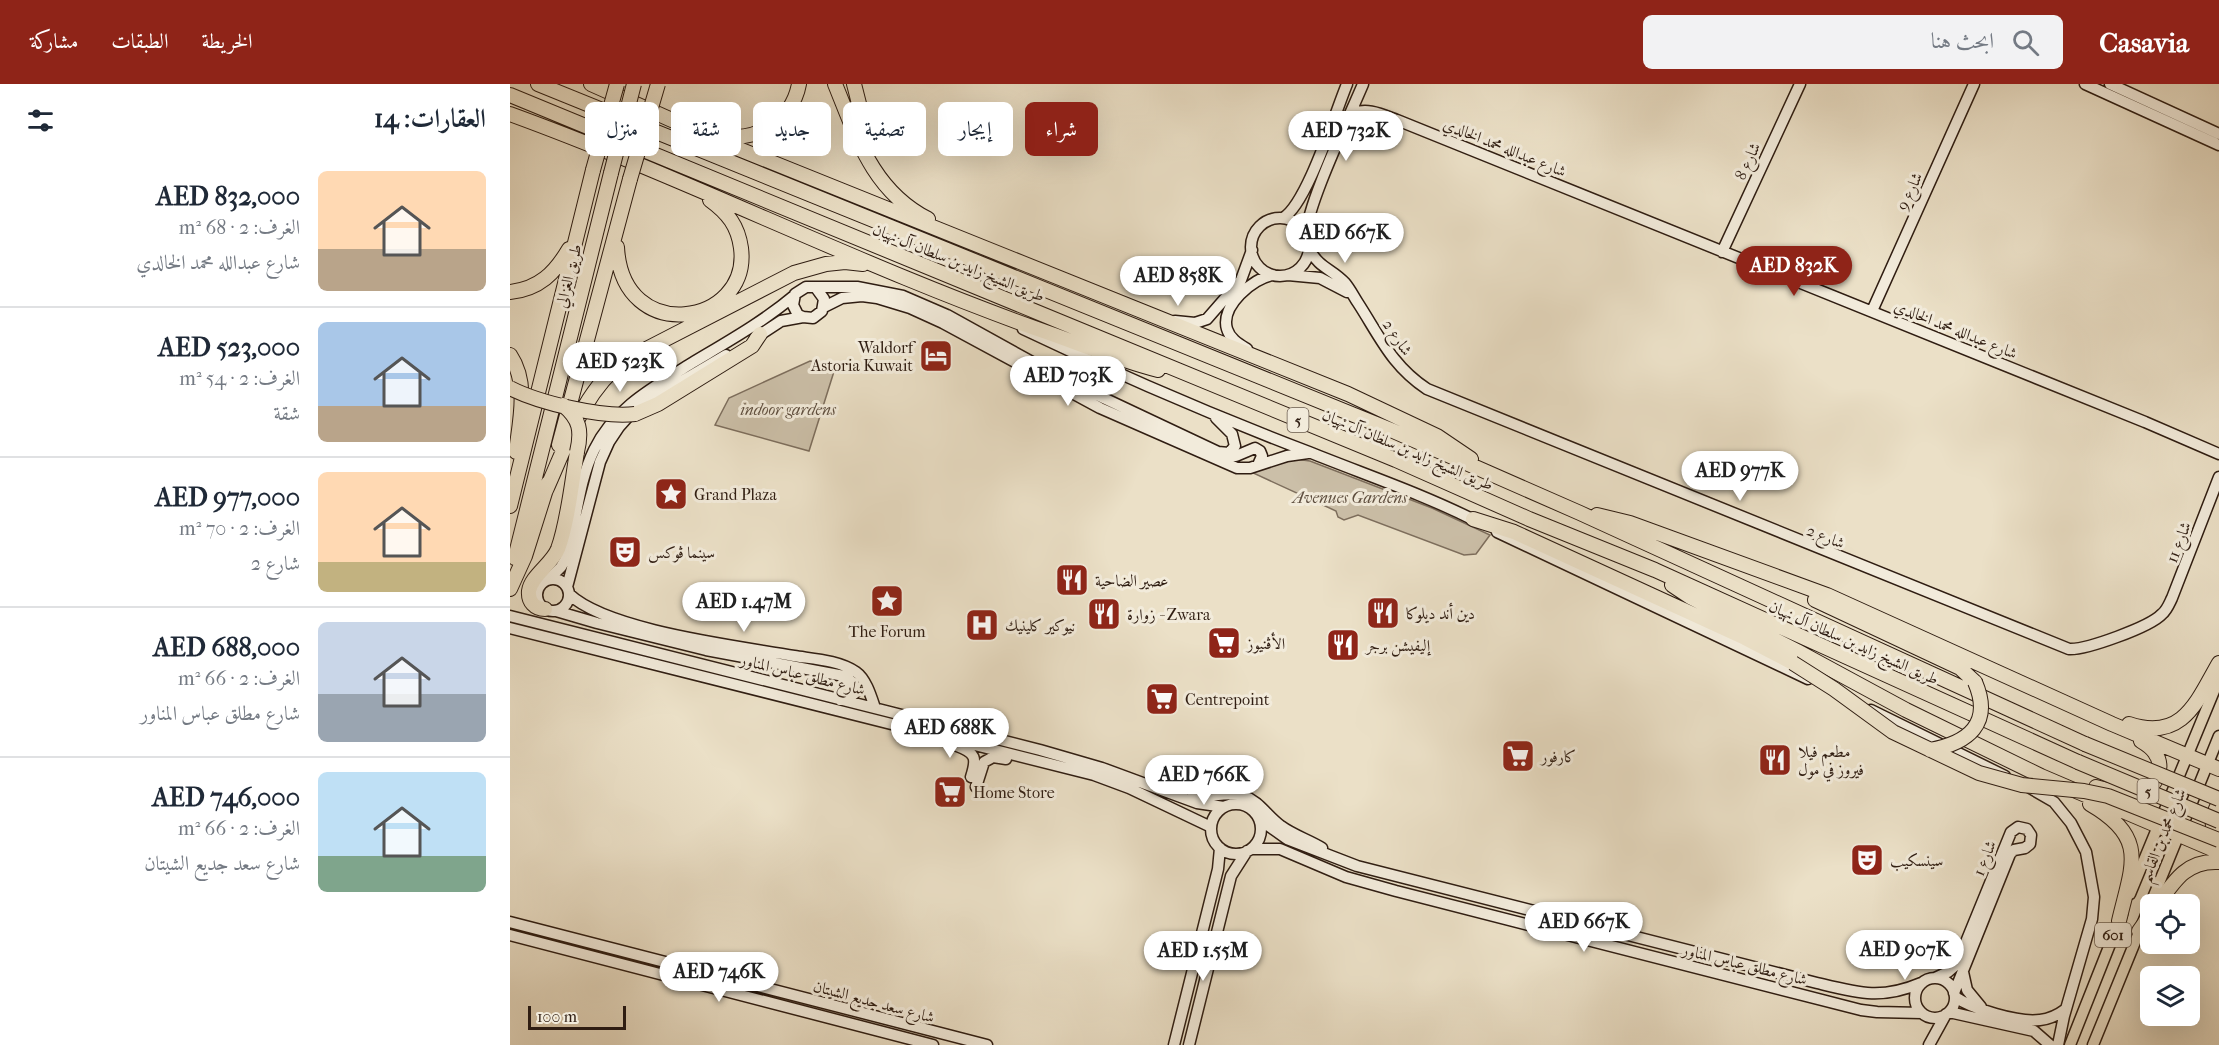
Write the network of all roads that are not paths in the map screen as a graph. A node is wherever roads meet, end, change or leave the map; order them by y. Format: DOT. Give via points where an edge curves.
graph roads {
  1 [pos="538,84"];
  2 [pos="591,84"];
  3 [pos="617,84"];
  4 [pos="634,84"];
  5 [pos="658,84"];
  6 [pos="799,84"];
  7 [pos="835,84"];
  8 [pos="854,84"];
  9 [pos="1347,84"];
  10 [pos="1800,84"];
  11 [pos="1974,84"];
  12 [pos="2085,84"];
  13 [pos="2110,84"];
  14 [pos="1362,87"];
  15 [pos="510,95"];
  16 [pos="1380,113"];
  17 [pos="510,114"];
  18 [pos="1351,114"];
  19 [pos="671,120"];
  20 [pos="510,124"];
  21 [pos="551,129"];
  22 [pos="2219,134"];
  23 [pos="662,135"];
  24 [pos="741,135"];
  25 [pos="2219,145"];
  26 [pos="741,149"];
  27 [pos="669,177"];
  28 [pos="879,178"];
  29 [pos="907,218"];
  30 [pos="1283,218"];
  31 [pos="578,231"];
  32 [pos="616,238"];
  33 [pos="1308,244"];
  34 [pos="986,249"];
  35 [pos="1252,250"];
  36 [pos="1722,252"];
  37 [pos="1273,274"];
  38 [pos="1287,275"];
  39 [pos="915,282"];
  40 [pos="816,288"];
  41 [pos="510,292"];
  42 [pos="795,294"];
  43 [pos="1353,295"];
  44 [pos="824,307"];
  45 [pos="982,310"];
  46 [pos="1872,311"];
  47 [pos="1146,314"];
  48 [pos="803,317"];
  49 [pos="760,334"];
  50 [pos="510,355"];
  51 [pos="1279,366"];
  52 [pos="1209,384"];
  53 [pos="510,388"];
  54 [pos="562,405"];
  55 [pos="1210,412"];
  56 [pos="1218,452"];
  57 [pos="1310,453"];
  58 [pos="2219,454"];
  59 [pos="1258,465"];
  60 [pos="1487,472"];
  61 [pos="2219,477"];
  62 [pos="517,478"];
  63 [pos="546,490"];
  64 [pos="510,504"];
  65 [pos="1580,513"];
  66 [pos="1473,519"];
  67 [pos="1693,548"];
  68 [pos="1655,570"];
  69 [pos="548,580"];
  70 [pos="510,581"];
  71 [pos="510,589"];
  72 [pos="568,590"];
  73 [pos="551,610"];
  74 [pos="510,616"];
  75 [pos="2161,616"];
  76 [pos="510,628"];
  77 [pos="710,646"];
  78 [pos="2219,663"];
  79 [pos="822,665"];
  80 [pos="2219,679"];
  81 [pos="2016,680"];
  82 [pos="838,700"];
  83 [pos="875,708"];
  84 [pos="2112,724"];
  85 [pos="930,733"];
  86 [pos="2219,736"];
  87 [pos="1930,750"];
  88 [pos="2188,756"];
  89 [pos="1050,764"];
  90 [pos="2213,766"];
  91 [pos="2041,776"];
  92 [pos="1156,788"];
  93 [pos="2219,801"];
  94 [pos="1224,807"];
  95 [pos="1259,819"];
  96 [pos="2219,821"];
  97 [pos="2160,826"];
  98 [pos="1211,827"];
  99 [pos="2179,834"];
  100 [pos="2219,841"];
  101 [pos="1220,848"];
  102 [pos="1249,850"];
  103 [pos="2219,852"];
  104 [pos="2219,862"];
  105 [pos="1357,866"];
  106 [pos="1218,869"];
  107 [pos="1231,876"];
  108 [pos="2166,894"];
  109 [pos="2119,921"];
  110 [pos="510,922"];
  111 [pos="528,926"];
  112 [pos="2139,931"];
  113 [pos="556,934"];
  114 [pos="510,935"];
  115 [pos="523,939"];
  116 [pos="552,946"];
  117 [pos="1195,963"];
  118 [pos="1210,963"];
  119 [pos="1963,972"];
  120 [pos="1935,978"];
  121 [pos="1921,983"];
  122 [pos="1893,993"];
  123 [pos="1954,995"];
  124 [pos="1984,1009"];
  125 [pos="2066,1009"];
  126 [pos="1898,1012"];
  127 [pos="1947,1013"];
  128 [pos="1924,1014"];
  129 [pos="916,1027"];
  130 [pos="936,1033"];
  131 [pos="912,1039"];
  132 [pos="1931,1042"];
  133 [pos="933,1045"];
  134 [pos="987,1045"];
  135 [pos="1174,1045"];
  136 [pos="1189,1045"];
  137 [pos="2050,1045"];
  138 [pos="2058,1045"];
  139 [pos="2070,1045"];
  140 [pos="2093,1045"];
  1 -- 23 [label="highway, طريق الشيخ زايد بن سلطان آل نهيان / 5"];
  2 -- 19 [label="highway"];
  3 -- 31 [label="highway, طريق الغزالي, bridge"];
  4 -- 70 [label="highway, طريق الغزالي, bridge"];
  5 -- 32 [label="highway, bridge"];
  6 -- 24 [label="highway" via="780,119 768,130"];
  7 -- 28 [label="highway"];
  8 -- 28 [label="highway"];
  9 -- 30 [label="street" via="1303,193 1292,212"];
  10 -- 36 [label="street, شارع 8"];
  11 -- 46 [label="street, شارع 9"];
  12 -- 25 [label="street"];
  13 -- 22 [label="street"];
  14 -- 16 [label="street, شارع عبدالله محمد الخالدي" via="1366,103"];
  14 -- 18 [label="street"];
  15 -- 52 [label="highway, طريق الشيخ زايد بن سلطان آل نهيان / 5"];
  16 -- 18 [label="street, شارع عبدالله محمد الخالدي" via="1364,110"];
  16 -- 36 [label="street, شارع عبدالله محمد الخالدي"];
  17 -- 21 [label="highway"];
  18 -- 33 [label="street" via="1313,205 1306,230"];
  20 -- 21 [label="highway"];
  21 -- 27 [label="highway"];
  23 -- 29 [label="highway"];
  23 -- 60 [label="highway, طريق الشيخ زايد بن سلطان آل نهيان / 5"];
  26 -- 29 [label="highway"];
  27 -- 32 [label="highway" via="723,209 733,221 740,238 740,270 723,299 691,314 658,311 642,303 627,289 620,271"];
  27 -- 39 [label="highway"];
  28 -- 34 [label="highway" via="895,196 923,216"];
  29 -- 34 [label="highway"];
  30 -- 33 [label="street" via="1299,225"];
  30 -- 35 [label="street" via="1260,227"];
  31 -- 41 [label="highway" via="550,276 534,286"];
  31 -- 62 [label="highway, طريق الغزالي"];
  32 -- 63 [label="highway"];
  33 -- 38 [label="street" via="1308,256 1300,268"];
  33 -- 43 [label="street, شارع 2" via="1318,264 1341,280"];
  34 -- 47 [label="highway"];
  35 -- 37 [label="street" via="1261,268"];
  35 -- 47 [label="street" via="1241,280 1207,319 1189,323"];
  36 -- 46 [label="street, شارع عبدالله محمد الخالدي"];
  37 -- 38 [label="street"];
  37 -- 51 [label="street" via="1249,286 1230,308 1226,321 1234,340"];
  38 -- 43 [label="street, شارع 2" via="1329,281"];
  39 -- 45 [label="highway"];
  39 -- 63 [label="highway" via="862,264 811,267 637,353 612,370 593,392"];
  40 -- 42 [label="street" via="802,288"];
  40 -- 44 [label="street" via="824,298"];
  40 -- 56 [label="street" via="873,288 917,301 1061,378"];
  42 -- 48 [label="street" via="793,305"];
  42 -- 69 [label="street" via="758,323 634,400 610,423 589,461 565,560"];
  43 -- 75 [label="street, شارع 2" via="1389,355 1427,389 2069,650 2086,649"];
  44 -- 48 [label="street" via="818,316"];
  44 -- 59 [label="street" via="842,298 862,296 910,308 1100,408 1235,467"];
  45 -- 52 [label="highway" via="1108,356"];
  45 -- 55 [label="street"];
  46 -- 58 [label="street, شارع عبدالله محمد الخالدي"];
  47 -- 51 [label="highway"];
  48 -- 49 [label="street" via="781,321"];
  49 -- 54 [label="highway, bridge" via="752,346 635,414 614,415"];
  49 -- 72 [label="street" via="628,415 604,452"];
  50 -- 62 [label="highway" via="518,373 522,405"];
  51 -- 60 [label="highway" via="1415,424"];
  52 -- 68 [label="highway, طريق الشيخ زايد بن سلطان آل نهيان / 5"];
  53 -- 54 [label="highway, bridge"];
  54 -- 73 [label="highway, bridge" via="575,416 579,426 578,452 558,549 530,589 533,605"];
  55 -- 56 [label="street" via="1235,442 1231,452"];
  55 -- 57 [label="street"];
  56 -- 59 [label="street" via="1232,457 1255,448 1263,456"];
  57 -- 59 [label="street"];
  57 -- 66 [label="street" via="1422,495"];
  60 -- 65 [label="highway, طريق الشيخ زايد بن سلطان آل نهيان / 5"];
  61 -- 75 [label="street, شارع 11" via="2172,598"];
  62 -- 64 [label="highway, طريق الغزالي"];
  63 -- 71 [label="highway"];
  65 -- 67 [label="highway" via="1630,523"];
  65 -- 93 [label="highway, طريق الشيخ زايد بن سلطان آل نهيان / 5, bridge" via="2085,744"];
  66 -- 87 [label="highway, bridge" via="1514,532 1745,638 1834,689 1883,726"];
  66 -- 125 [label="street" via="2049,798 2070,823 2086,852 2094,897 2091,926"];
  67 -- 81 [label="highway" via="1827,596"];
  67 -- 87 [label="highway, bridge" via="1960,668 1975,682 1981,712 1972,731 1956,744"];
  68 -- 91 [label="highway" via="1690,597"];
  68 -- 96 [label="highway, طريق الشيخ زايد بن سلطان آل نهيان / 5, bridge" via="2078,762"];
  69 -- 72 [label="street" via="561,581"];
  69 -- 73 [label="street" via="537,593 540,604"];
  72 -- 73 [label="street" via="566,605"];
  72 -- 77 [label="street" via="587,607"];
  73 -- 77 [label="street"];
  74 -- 82 [label="street, شارع مطلق عباس المناور"];
  76 -- 85 [label="street, شارع مطلق عباس المناور"];
  77 -- 79 [label="street"];
  78 -- 81 [label="highway" via="2191,712 2162,728 2132,725"];
  79 -- 82 [label="street" via="856,687 850,697"];
  79 -- 83 [label="street" via="847,667 860,675"];
  80 -- 88 [label="main road, شارع محمد بن القاسم / 601"];
  81 -- 84 [label="highway"];
  82 -- 83 [label="street, شارع مطلق عباس المناور"];
  83 -- 92 [label="street, شارع مطلق عباس المناور" via="1051,753"];
  84 -- 88 [label="highway"];
  84 -- 91 [label="highway" via="2155,753 2159,771 2147,789 2138,794 2126,793"];
  85 -- 89 [label="street, شارع مطلق عباس المناور"];
  85 -- 89 [label="street" via="973,754 972,786 988,758"];
  86 -- 90 [label="main road, شارع محمد بن القاسم / 601"];
  87 -- 100 [label="highway, bridge" via="2004,781 2108,796"];
  88 -- 90 [label="highway"];
  88 -- 97 [label="main road, شارع محمد بن القاسم / 601"];
  89 -- 98 [label="street, شارع مطلق عباس المناور" via="1129,788"];
  90 -- 99 [label="main road, شارع محمد بن القاسم / 601"];
  91 -- 97 [label="highway"];
  91 -- 109 [label="highway" via="2112,818 2127,835 2132,865"];
  92 -- 94 [label="street, شارع مطلق عباس المناور" via="1197,803"];
  92 -- 105 [label="street" via="1204,797 1244,796 1282,828"];
  93 -- 100 [label="highway" via="2212,821"];
  94 -- 95 [label="street" via="1240,804"];
  94 -- 98 [label="street" via="1217,812"];
  95 -- 102 [label="street" via="1260,836"];
  95 -- 105 [label="street, شارع مطلق عباس المناور" via="1287,839"];
  97 -- 99 [label="highway"];
  97 -- 109 [label="main road, شارع محمد بن القاسم / 601"];
  98 -- 101 [label="street"];
  99 -- 103 [label="highway"];
  99 -- 112 [label="main road, شارع محمد بن القاسم / 601"];
  101 -- 102 [label="street" via="1236,854"];
  101 -- 106 [label="street"];
  102 -- 107 [label="street"];
  102 -- 126 [label="street, شارع مطلق عباس المناور" via="1280,849 1346,877 1396,891 1861,1010"];
  104 -- 108 [label="highway" via="2204,862 2183,872"];
  105 -- 122 [label="street, شارع مطلق عباس المناور" via="1843,989"];
  106 -- 107 [label="street" via="1228,868"];
  106 -- 117 [label="street"];
  107 -- 118 [label="street"];
  109 -- 139 [label="main road, شارع محمد بن القاسم / 601"];
  110 -- 111 [label="street, شارع سعد جديع الشيتان"];
  111 -- 113 [label="street, شارع سعد جديع الشيتان"];
  111 -- 115 [label="street" via="531,933"];
  112 -- 140 [label="main road, شارع محمد بن القاسم / 601"];
  113 -- 116 [label="street" via="548,937"];
  113 -- 129 [label="street, شارع سعد جديع الشيتان"];
  114 -- 115 [label="street, شارع سعد جديع الشيتان"];
  115 -- 116 [label="street, شارع سعد جديع الشيتان"];
  116 -- 131 [label="street, شارع سعد جديع الشيتان"];
  117 -- 118 [label="street" via="1204,968"];
  117 -- 135 [label="street"];
  118 -- 136 [label="street"];
  119 -- 120 [label="street, شارع 1" via="2010,854 2030,844 2027,829 2018,827 2011,832 1957,964"];
  119 -- 123 [label="street, شارع 1"];
  119 -- 124 [label="street" via="1967,990"];
  120 -- 121 [label="street"];
  120 -- 123 [label="street" via="1945,981"];
  121 -- 122 [label="street, شارع مطلق عباس المناور"];
  121 -- 128 [label="street" via="1915,998"];
  122 -- 126 [label="street" via="1901,997"];
  123 -- 124 [label="street"];
  123 -- 127 [label="street"];
  124 -- 125 [label="street" via="2031,1020 2049,1018"];
  125 -- 138 [label="street"];
  126 -- 128 [label="street, شارع مطلق عباس المناور"];
  127 -- 128 [label="street" via="1936,1017"];
  127 -- 132 [label="street"];
  127 -- 137 [label="street" via="2034,1031"];
  128 -- 132 [label="street" via="1931,1028"];
  129 -- 130 [label="street, شارع سعد جديع الشيتان"];
  129 -- 131 [label="street" via="919,1035"];
  130 -- 133 [label="street" via="931,1038"];
  130 -- 134 [label="street, شارع سعد جديع الشيتان"];
  131 -- 133 [label="street, شارع سعد جديع الشيتان"];
}
